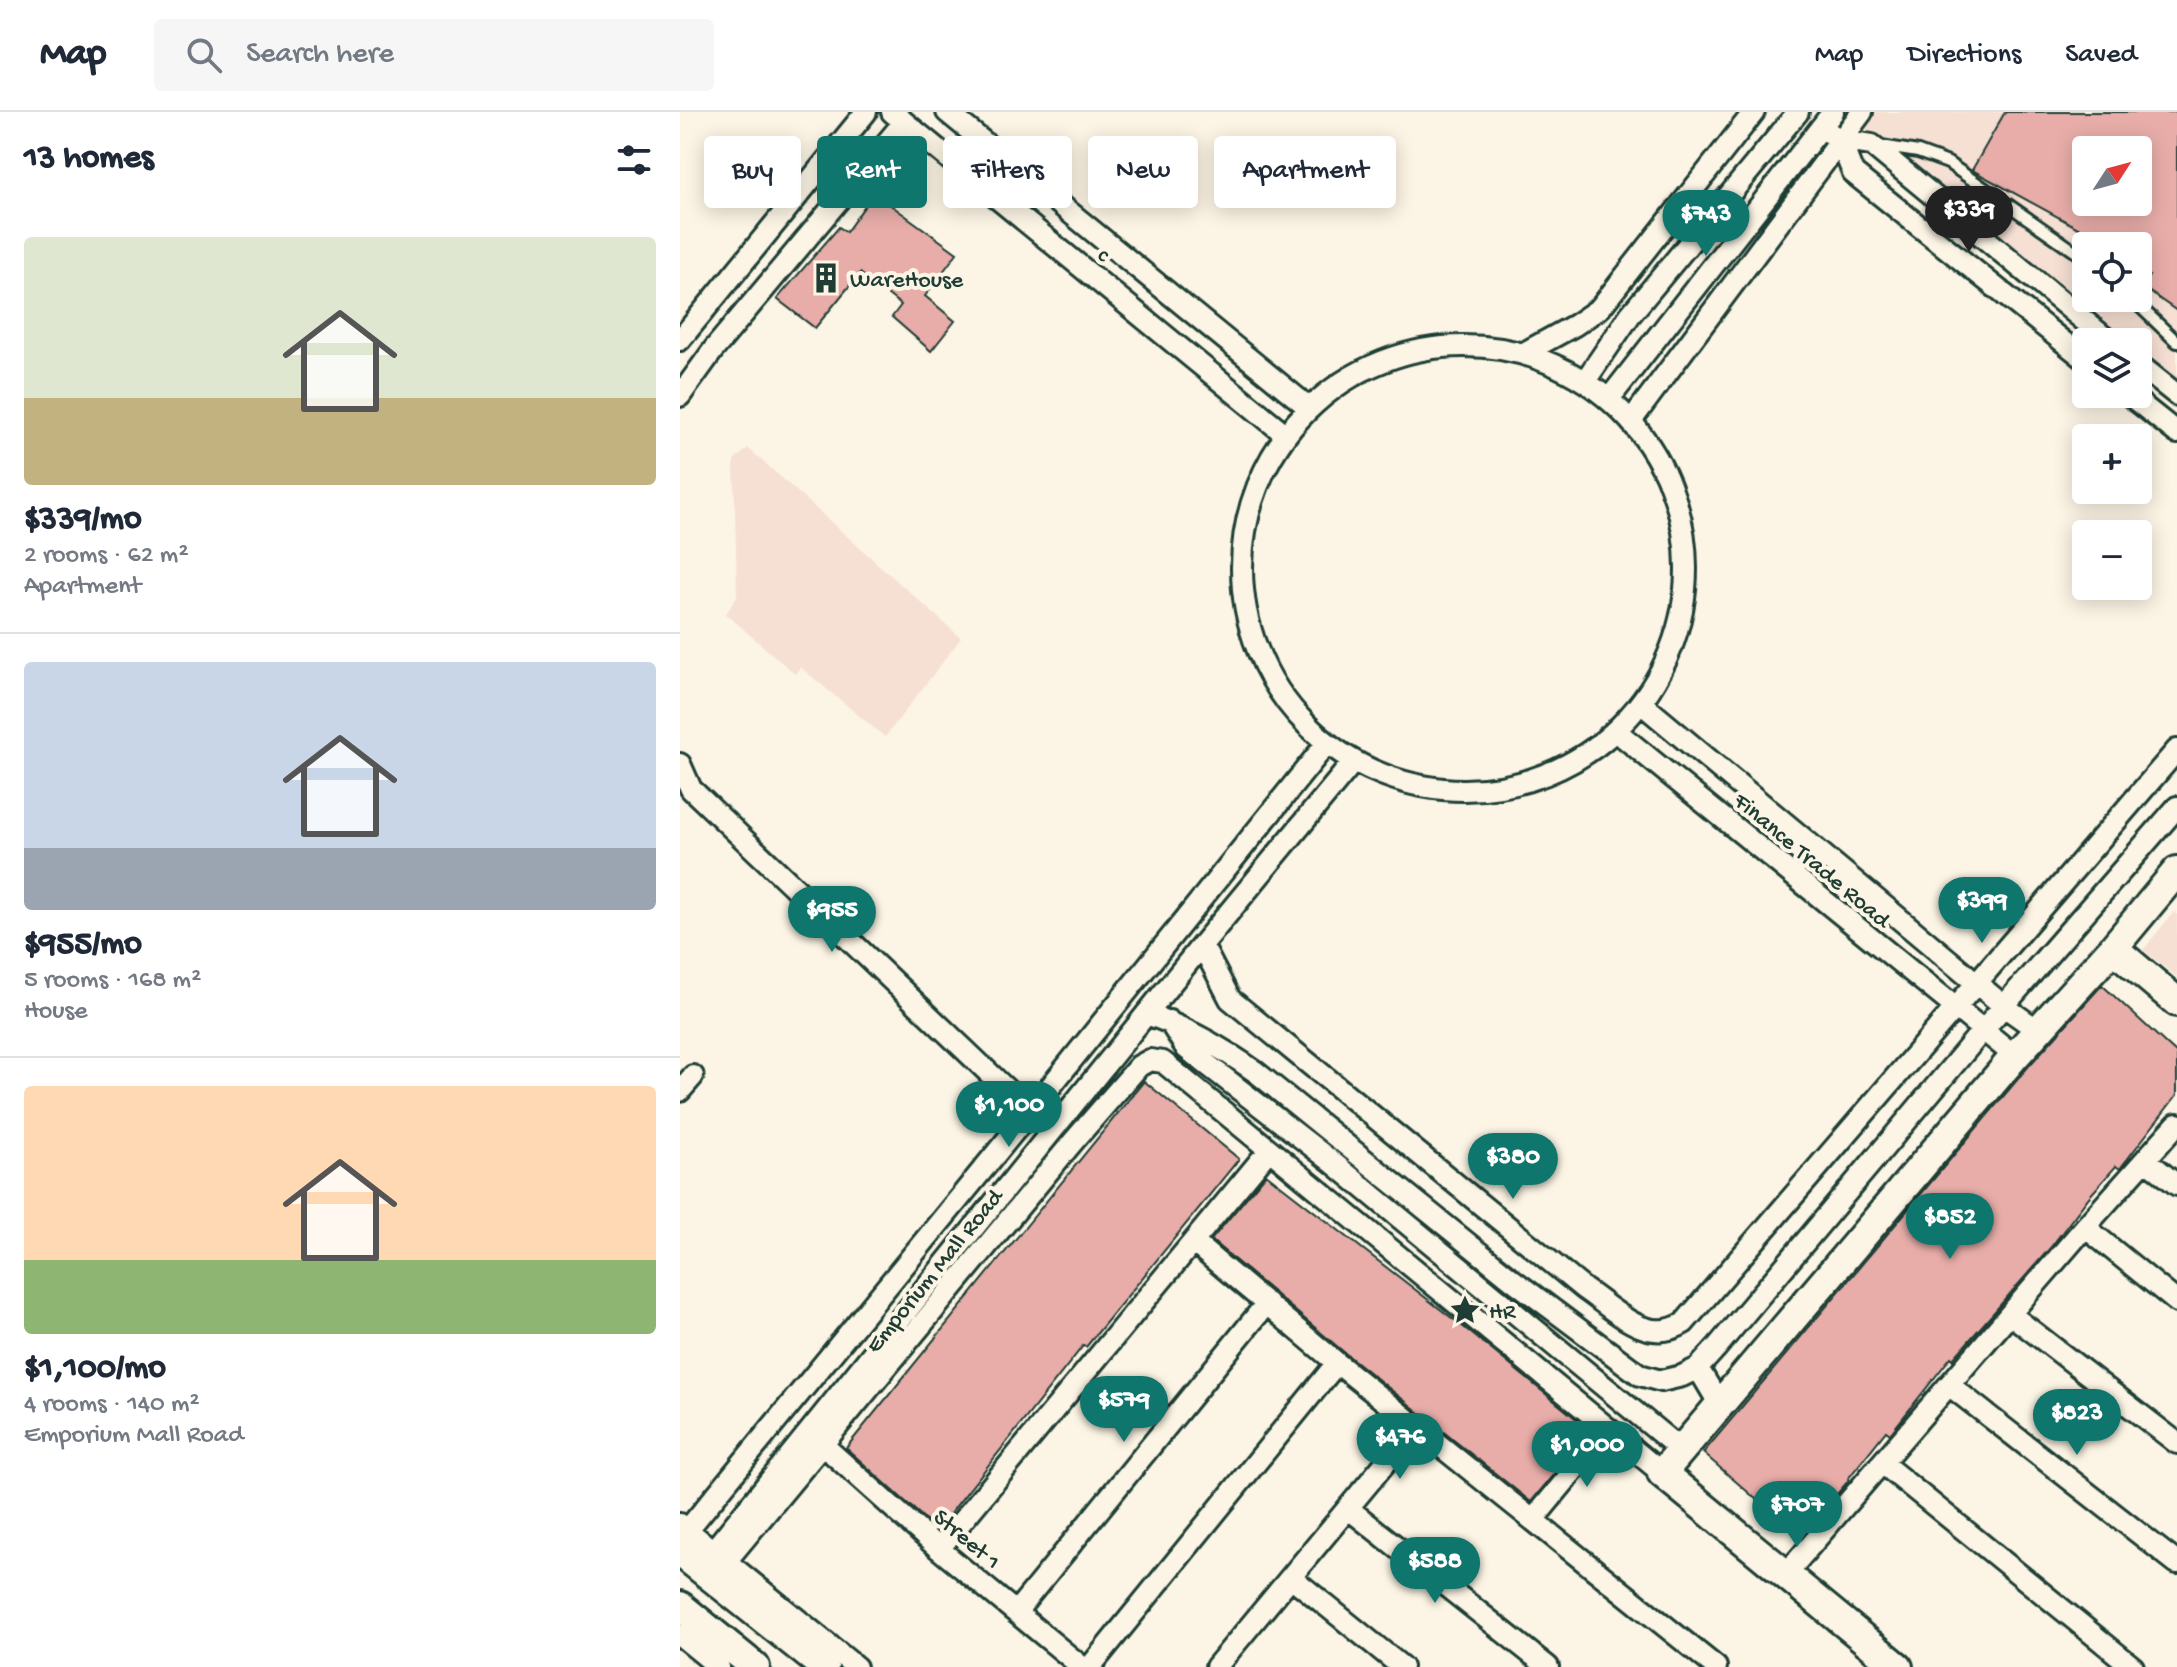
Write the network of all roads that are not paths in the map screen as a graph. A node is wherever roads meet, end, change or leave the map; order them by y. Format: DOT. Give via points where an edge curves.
graph roads {
  1 [pos="866,112"];
  2 [pos="947,112"];
  3 [pos="1754,112"];
  4 [pos="1798,112"];
  5 [pos="1862,112"];
  6 [pos="898,117"];
  7 [pos="1827,120"];
  8 [pos="1840,140"];
  9 [pos="1872,145"];
  10 [pos="2072,249"];
  11 [pos="2146,312"];
  12 [pos="2093,328"];
  13 [pos="681,338"];
  14 [pos="2177,342"];
  15 [pos="714,349"];
  16 [pos="2072,349"];
  17 [pos="1524,353"];
  18 [pos="2152,375"];
  19 [pos="687,376"];
  20 [pos="1585,381"];
  21 [pos="2177,395"];
  22 [pos="680,396"];
  23 [pos="1609,399"];
  24 [pos="1308,407"];
  25 [pos="2146,408"];
  26 [pos="1631,421"];
  27 [pos="2177,433"];
  28 [pos="1285,434"];
  29 [pos="1641,703"];
  30 [pos="1616,731"];
  31 [pos="1327,743"];
  32 [pos="2177,750"];
  33 [pos="1354,761"];
  34 [pos="680,764"];
  35 [pos="2177,807"];
  36 [pos="2177,871"];
  37 [pos="1202,945"];
  38 [pos="2113,948"];
  39 [pos="1978,984"];
  40 [pos="2177,1002"];
  41 [pos="2005,1007"];
  42 [pos="1956,1010"];
  43 [pos="1146,1014"];
  44 [pos="1169,1021"];
  45 [pos="1982,1031"];
  46 [pos="2039,1031"];
  47 [pos="2015,1056"];
  48 [pos="1030,1112"];
  49 [pos="2177,1124"];
  50 [pos="1269,1150"];
  51 [pos="2146,1160"];
  52 [pos="2177,1185"];
  53 [pos="2085,1227"];
  54 [pos="1193,1242"];
  55 [pos="2177,1302"];
  56 [pos="1267,1303"];
  57 [pos="2010,1314"];
  58 [pos="1337,1363"];
  59 [pos="1698,1368"];
  60 [pos="1949,1385"];
  61 [pos="1720,1405"];
  62 [pos="1416,1426"];
  63 [pos="1607,1430"];
  64 [pos="2177,1443"];
  65 [pos="823,1445"];
  66 [pos="1681,1450"];
  67 [pos="1882,1463"];
  68 [pos="1662,1473"];
  69 [pos="1349,1509"];
  70 [pos="1533,1520"];
  71 [pos="939,1549"];
  72 [pos="697,1550"];
  73 [pos="2177,1563"];
  74 [pos="1786,1574"];
  75 [pos="1291,1577"];
  76 [pos="680,1606"];
  77 [pos="1016,1612"];
  78 [pos="680,1635"];
  79 [pos="1228,1663"];
  80 [pos="719,1667"];
  81 [pos="755,1667"];
  82 [pos="824,1667"];
  83 [pos="856,1667"];
  84 [pos="1082,1667"];
  85 [pos="1090,1667"];
  86 [pos="1402,1667"];
  87 [pos="1548,1667"];
  88 [pos="1716,1667"];
  89 [pos="1898,1667"];
  90 [pos="2133,1667"];
  1 -- 13 [label="street"];
  2 -- 24 [label="street"];
  3 -- 17 [label="street" via="1600,308"];
  4 -- 20 [label="street" via="1630,315"];
  5 -- 8 [label="street"];
  6 -- 15 [label="street"];
  6 -- 28 [label="street, c"];
  7 -- 8 [label="street"];
  7 -- 23 [label="street"];
  8 -- 9 [label="street"];
  8 -- 16 [label="street" via="1853,173"];
  8 -- 26 [label="street"];
  9 -- 10 [label="lane" via="1948,163"];
  9 -- 12 [label="street"];
  11 -- 14 [label="lane"];
  13 -- 15 [label="street"];
  15 -- 19 [label="street"];
  17 -- 20 [label="street"];
  17 -- 24 [label="street" via="1466,345 1409,351 1355,373"];
  18 -- 21 [label="street"];
  19 -- 22 [label="street"];
  20 -- 23 [label="street"];
  23 -- 26 [label="street"];
  24 -- 28 [label="street"];
  25 -- 27 [label="street"];
  26 -- 29 [label="street" via="1670,487 1687,561 1683,611 1667,660"];
  28 -- 31 [label="street" via="1257,484 1243,539 1244,597 1258,652 1287,702"];
  29 -- 30 [label="street"];
  29 -- 39 [label="street"];
  30 -- 33 [label="street" via="1570,764 1518,784 1462,791 1406,783"];
  30 -- 42 [label="street, Finance Trade Road"];
  31 -- 33 [label="street"];
  31 -- 48 [label="street"];
  32 -- 39 [label="street"];
  33 -- 37 [label="street"];
  34 -- 48 [label="street" via="691,789"];
  35 -- 41 [label="street"];
  36 -- 38 [label="street"];
  37 -- 42 [label="street" via="1230,999 1584,1289 1637,1326 1657,1333 1684,1323"];
  37 -- 43 [label="street"];
  38 -- 40 [label="street"];
  38 -- 46 [label="street"];
  39 -- 41 [label="street"];
  39 -- 42 [label="street"];
  41 -- 45 [label="street"];
  41 -- 46 [label="street"];
  42 -- 45 [label="street, Finance Trade Road"];
  43 -- 44 [label="street"];
  43 -- 72 [label="street"];
  44 -- 59 [label="street" via="1256,1072 1620,1362 1661,1381"];
  44 -- 66 [label="street" via="1186,1048"];
  45 -- 47 [label="street, Finance Trade Road"];
  45 -- 59 [label="street"];
  46 -- 47 [label="street"];
  47 -- 61 [label="street"];
  48 -- 72 [label="street"];
  49 -- 51 [label="street"];
  50 -- 54 [label="street"];
  50 -- 63 [label="street"];
  50 -- 65 [label="street, Emporium Mall Road" via="1163,1062 1150,1060 1139,1066"];
  51 -- 52 [label="street"];
  51 -- 53 [label="street"];
  53 -- 55 [label="street"];
  53 -- 57 [label="street"];
  54 -- 56 [label="street"];
  54 -- 71 [label="street"];
  56 -- 58 [label="street"];
  56 -- 77 [label="street"];
  57 -- 60 [label="street"];
  57 -- 64 [label="street"];
  58 -- 62 [label="street"];
  58 -- 85 [label="street"];
  59 -- 61 [label="street"];
  60 -- 67 [label="street"];
  60 -- 73 [label="street"];
  61 -- 66 [label="street"];
  62 -- 69 [label="street"];
  62 -- 70 [label="street"];
  63 -- 68 [label="street"];
  63 -- 70 [label="street"];
  65 -- 71 [label="street, Street 1"];
  65 -- 72 [label="street, Emporium Mall Road"];
  66 -- 68 [label="street"];
  67 -- 74 [label="street"];
  67 -- 90 [label="street"];
  68 -- 74 [label="street"];
  69 -- 75 [label="street"];
  69 -- 87 [label="street"];
  70 -- 88 [label="street"];
  71 -- 77 [label="street, Street 1"];
  72 -- 82 [label="street"];
  72 -- 83 [label="street"];
  74 -- 89 [label="street"];
  75 -- 79 [label="street"];
  75 -- 86 [label="street"];
  76 -- 81 [label="street"];
  77 -- 84 [label="street, Street 1"];
  78 -- 80 [label="street"];
}
